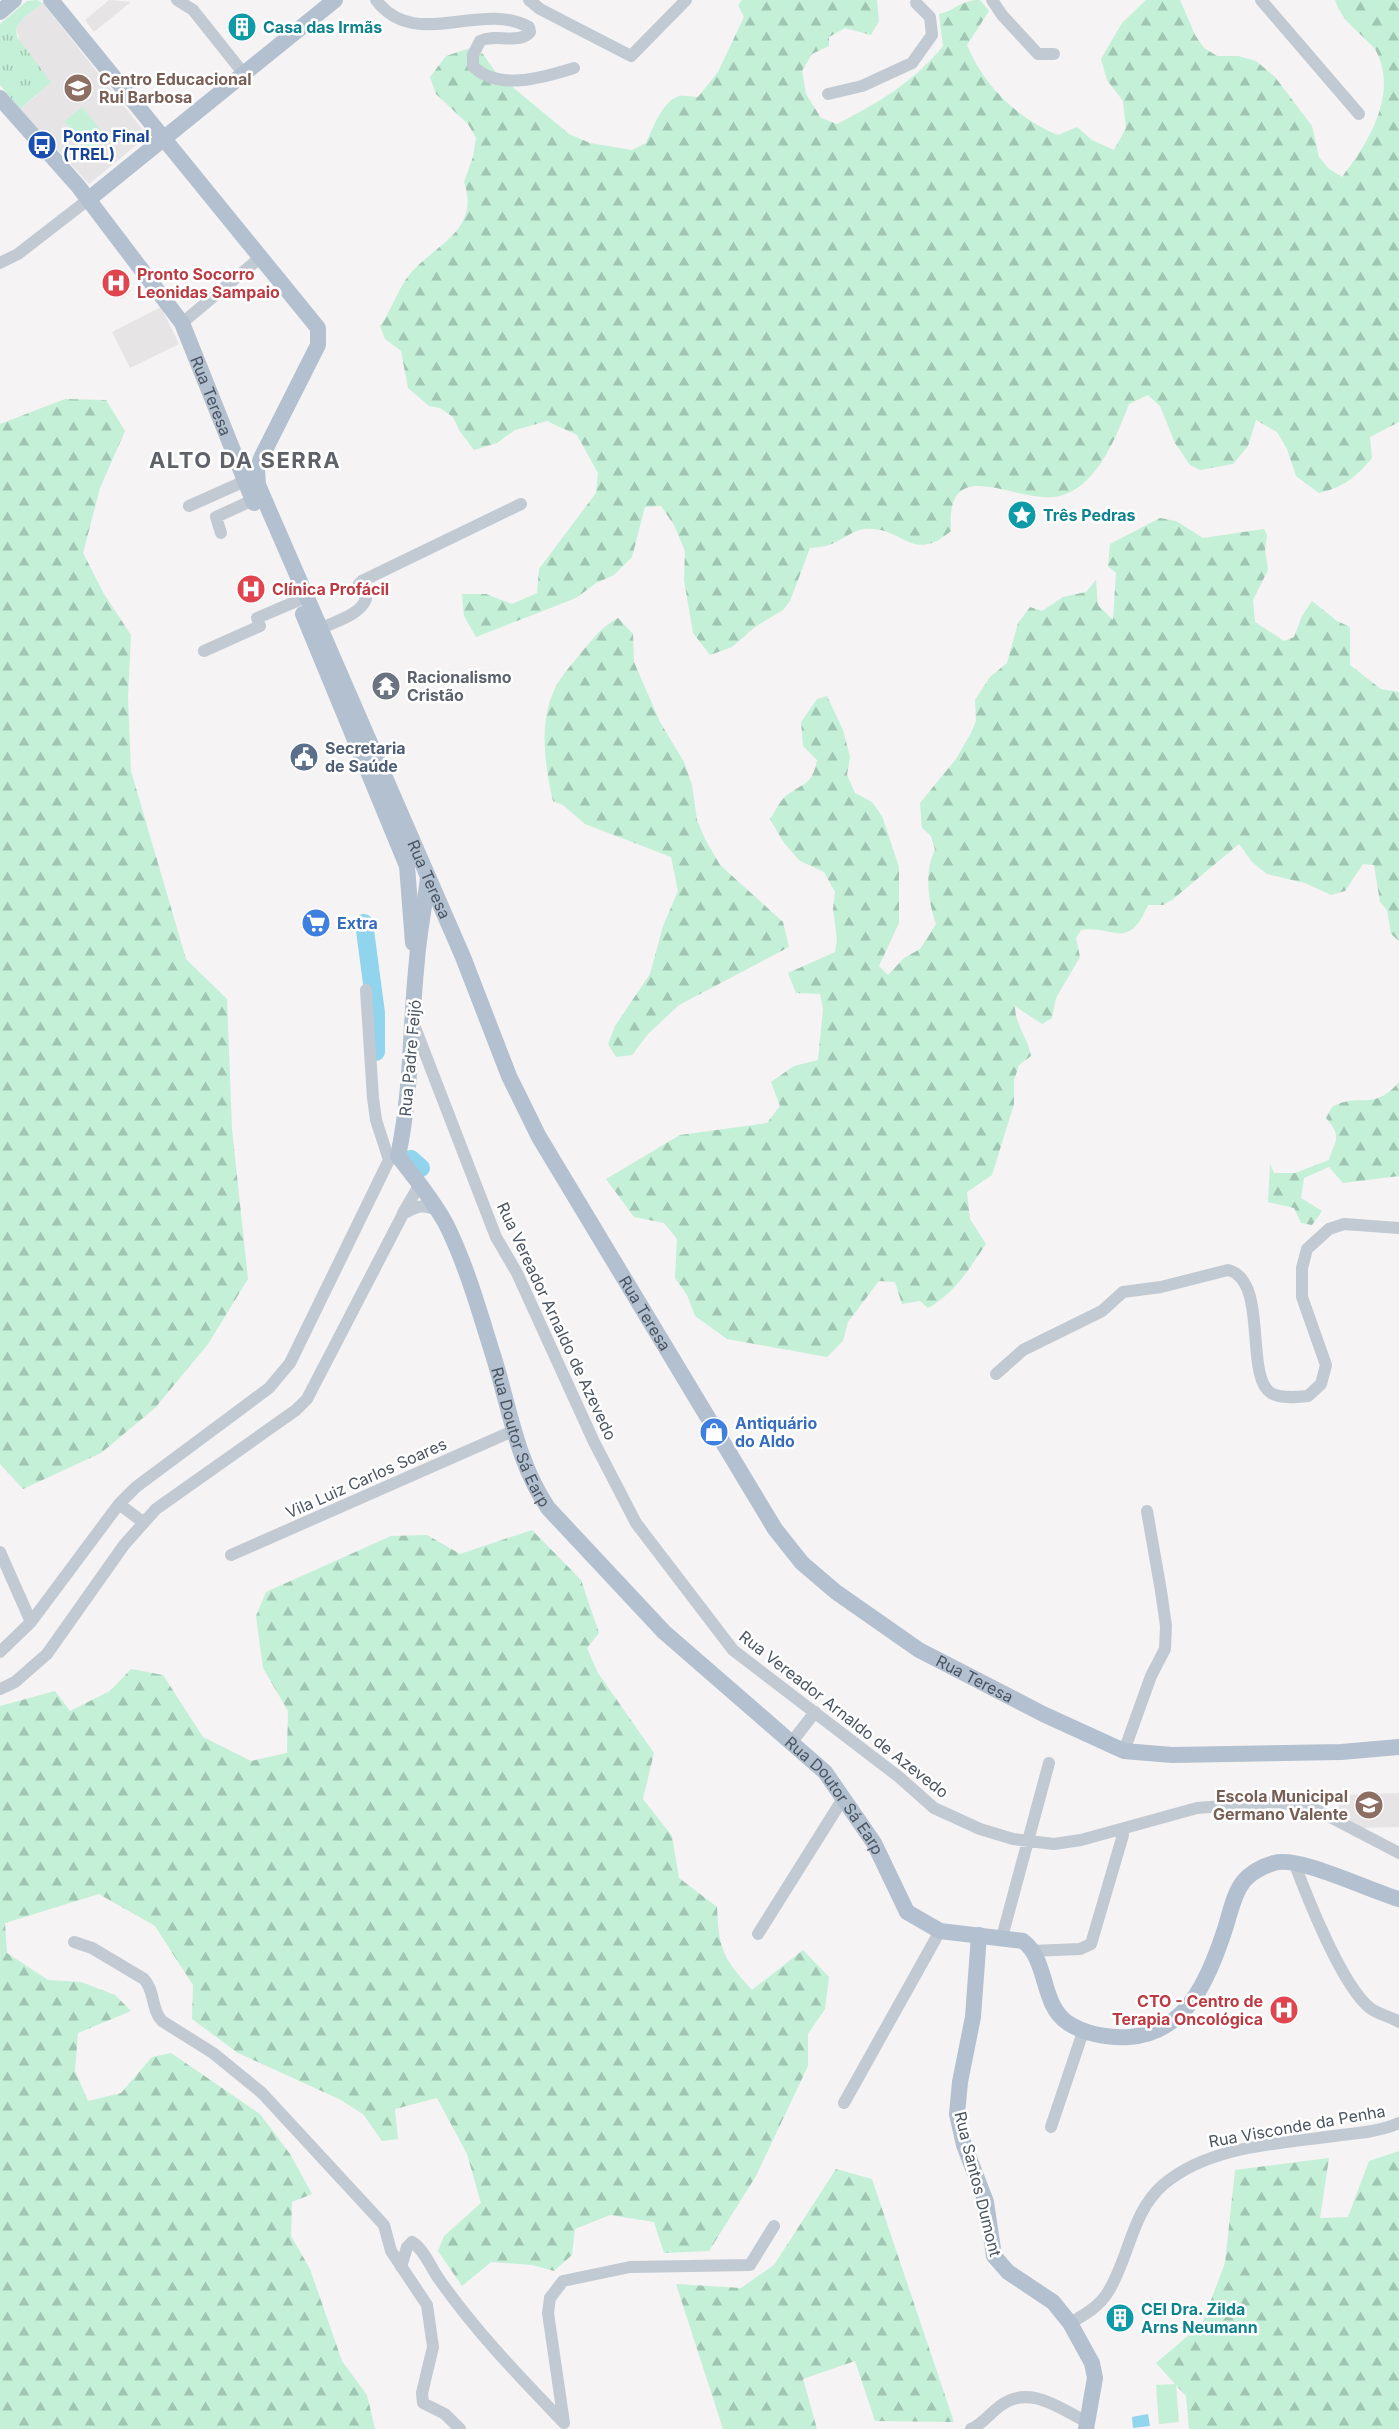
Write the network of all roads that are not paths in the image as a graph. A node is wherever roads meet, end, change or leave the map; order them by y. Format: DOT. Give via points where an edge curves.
graph roads {
  1 [pos="14,0"];
  2 [pos="51,0"];
  3 [pos="177,0"];
  4 [pos="335,0"];
  5 [pos="376,0"];
  6 [pos="529,0"];
  7 [pos="686,0"];
  8 [pos="992,0"];
  9 [pos="1261,0"];
  10 [pos="913,1"];
  11 [pos="0,12"];
  12 [pos="1054,54"];
  13 [pos="574,68"];
  14 [pos="244,74"];
  15 [pos="828,94"];
  16 [pos="0,98"];
  17 [pos="1359,114"];
  18 [pos="165,137"];
  19 [pos="88,199"];
  20 [pos="261,257"];
  21 [pos="2,259"];
  22 [pos="182,323"];
  23 [pos="234,448"];
  24 [pos="262,456"];
  25 [pos="245,481"];
  26 [pos="253,500"];
  27 [pos="521,504"];
  28 [pos="189,506"];
  29 [pos="221,533"];
  30 [pos="297,601"];
  31 [pos="322,628"];
  32 [pos="204,651"];
  33 [pos="413,863"];
  34 [pos="428,877"];
  35 [pos="417,958"];
  36 [pos="366,990"];
  37 [pos="414,1025"];
  38 [pos="394,1158"];
  39 [pos="420,1184"];
  40 [pos="437,1210"];
  41 [pos="403,1214"];
  42 [pos="1399,1228"];
  43 [pos="996,1374"];
  44 [pos="513,1431"];
  45 [pos="119,1504"];
  46 [pos="1147,1511"];
  47 [pos="143,1522"];
  48 [pos="0,1552"];
  49 [pos="231,1555"];
  50 [pos="31,1622"];
  51 [pos="0,1652"];
  52 [pos="0,1689"];
  53 [pos="815,1712"];
  54 [pos="791,1743"];
  55 [pos="1399,1747"];
  56 [pos="1124,1751"];
  57 [pos="1048,1763"];
  58 [pos="844,1797"];
  59 [pos="1123,1835"];
  60 [pos="1028,1840"];
  61 [pos="1399,1852"];
  62 [pos="1294,1862"];
  63 [pos="1399,1899"];
  64 [pos="1004,1930"];
  65 [pos="940,1931"];
  66 [pos="758,1934"];
  67 [pos="979,1935"];
  68 [pos="74,1942"];
  69 [pos="1031,1951"];
  70 [pos="1399,2022"];
  71 [pos="1083,2032"];
  72 [pos="844,2103"];
  73 [pos="1399,2123"];
  74 [pos="1051,2127"];
  75 [pos="774,2226"];
  76 [pos="401,2267"];
  77 [pos="1070,2323"];
  78 [pos="1086,2425"];
  79 [pos="566,2426"];
  80 [pos="460,2429"];
  81 [pos="971,2429"];
  1 -- 11 [label="main road"];
  2 -- 18 [label="main road, Rua Teresa"];
  3 -- 14 [label="street" via="193,10"];
  4 -- 14 [label="main road"];
  5 -- 13 [label="street" via="385,12 415,26 481,20 529,27 527,36 480,41 473,55 474,66 487,76 527,80"];
  6 -- 7 [label="street" via="631,56"];
  8 -- 12 [label="street" via="1038,54"];
  9 -- 17 [label="street"];
  10 -- 15 [label="street" via="930,17 932,34 912,63 862,86"];
  14 -- 18 [label="main road"];
  16 -- 19 [label="main road, Rua Teresa"];
  18 -- 19 [label="main road"];
  18 -- 20 [label="main road, Rua Teresa"];
  19 -- 21 [label="street"];
  19 -- 22 [label="main road, Rua Teresa"];
  20 -- 22 [label="street"];
  20 -- 24 [label="main road, Rua Teresa" via="315,322 319,335 318,345"];
  22 -- 23 [label="main road, Rua Teresa"];
  23 -- 24 [label="main road" via="247,455"];
  23 -- 25 [label="main road, Rua Teresa"];
  24 -- 31 [label="main road, Rua Teresa" via="258,485"];
  25 -- 26 [label="main road, Rua Teresa"];
  25 -- 28 [label="street"];
  26 -- 29 [label="street" via="216,517"];
  26 -- 30 [label="main road, Rua Teresa"];
  27 -- 31 [label="street" via="362,581 359,584 365,603"];
  30 -- 32 [label="street" via="257,618 260,626"];
  30 -- 33 [label="main road, Rua Teresa"];
  31 -- 33 [label="main road, Rua Teresa"];
  33 -- 34 [label="main road, Rua Teresa"];
  33 -- 35 [label="main road, Rua Padre Feijó" via="412,932"];
  34 -- 35 [label="main road, Rua Padre Feijó"];
  34 -- 56 [label="main road, Rua Teresa" via="509,1076 539,1137 775,1529 802,1563 919,1650"];
  35 -- 37 [label="main road, Rua Padre Feijó"];
  36 -- 38 [label="street" via="376,1120"];
  37 -- 38 [label="main road, Rua Padre Feijó"];
  37 -- 53 [label="street, Rua Vereador Arnaldo de Azevedo" via="496,1237 517,1273 557,1365 636,1523 733,1650"];
  38 -- 39 [label="main road, Rua Doutor Sá Earp"];
  38 -- 45 [label="street" via="290,1364 269,1388 160,1467"];
  39 -- 40 [label="main road, Rua Doutor Sá Earp"];
  39 -- 41 [label="street"];
  40 -- 41 [label="street" via="415,1206"];
  40 -- 44 [label="main road, Rua Doutor Sá Earp" via="457,1250 494,1359"];
  41 -- 47 [label="street" via="307,1399 167,1499"];
  42 -- 43 [label="street" via="1344,1224 1329,1229 1307,1249 1302,1268 1302,1297 1326,1365 1322,1384 1308,1396 1278,1395 1265,1387 1249,1292 1239,1276 1228,1270 1123,1292 1102,1311 1023,1350"];
  44 -- 49 [label="street, Vila Luiz Carlos Soares"];
  44 -- 54 [label="main road, Rua Doutor Sá Earp" via="534,1487 548,1508 664,1632"];
  45 -- 47 [label="street"];
  45 -- 50 [label="street"];
  46 -- 56 [label="street" via="1166,1626 1165,1649"];
  47 -- 52 [label="street" via="47,1654 15,1682"];
  48 -- 50 [label="street"];
  50 -- 51 [label="street"];
  53 -- 54 [label="street"];
  53 -- 60 [label="street, Rua Vereador Arnaldo de Azevedo" via="934,1808 980,1829"];
  54 -- 58 [label="main road, Rua Doutor Sá Earp" via="825,1772"];
  55 -- 56 [label="main road, Rua Teresa" via="1172,1755"];
  57 -- 60 [label="street"];
  58 -- 65 [label="main road, Rua Doutor Sá Earp" via="874,1843 907,1911"];
  58 -- 66 [label="street"];
  59 -- 69 [label="street" via="1091,1944 1074,1950"];
  60 -- 61 [label="street, Rua Vereador Arnaldo de Azevedo" via="1054,1844 1081,1840 1197,1808 1275,1802 1309,1806"];
  60 -- 64 [label="street"];
  62 -- 63 [label="main road"];
  62 -- 70 [label="street" via="1327,1939 1361,2000"];
  62 -- 71 [label="main road" via="1275,1862 1243,1882 1196,1996 1166,2028 1127,2037"];
  64 -- 67 [label="main road, Rua Doutor Sá Earp"];
  64 -- 69 [label="main road, Rua Doutor Sá Earp"];
  65 -- 67 [label="main road, Rua Doutor Sá Earp"];
  65 -- 72 [label="street"];
  67 -- 77 [label="main road, Rua Santos Dumont" via="973,2017 957,2114 964,2145 986,2202 994,2256 1008,2272 1053,2302"];
  68 -- 76 [label="street" via="138,1974 149,1984 157,2016 162,2021 213,2053 262,2092 384,2225 391,2251"];
  69 -- 71 [label="main road" via="1052,2007"];
  71 -- 74 [label="street"];
  73 -- 77 [label="street, Rua Visconde da Penha" via="1372,2131 1251,2148 1212,2157 1184,2169 1147,2202 1109,2292 1094,2309"];
  75 -- 79 [label="street" via="750,2265 630,2267 563,2281 550,2298 548,2313"];
  76 -- 79 [label="street" via="406,2247 412,2242 420,2247 463,2314"];
  76 -- 80 [label="street" via="427,2305 432,2331 423,2403 445,2414"];
  77 -- 78 [label="main road, Rua Santos Dumont" via="1088,2355 1095,2378"];
  78 -- 81 [label="street" via="1043,2399 1023,2396 1001,2405"];
}
